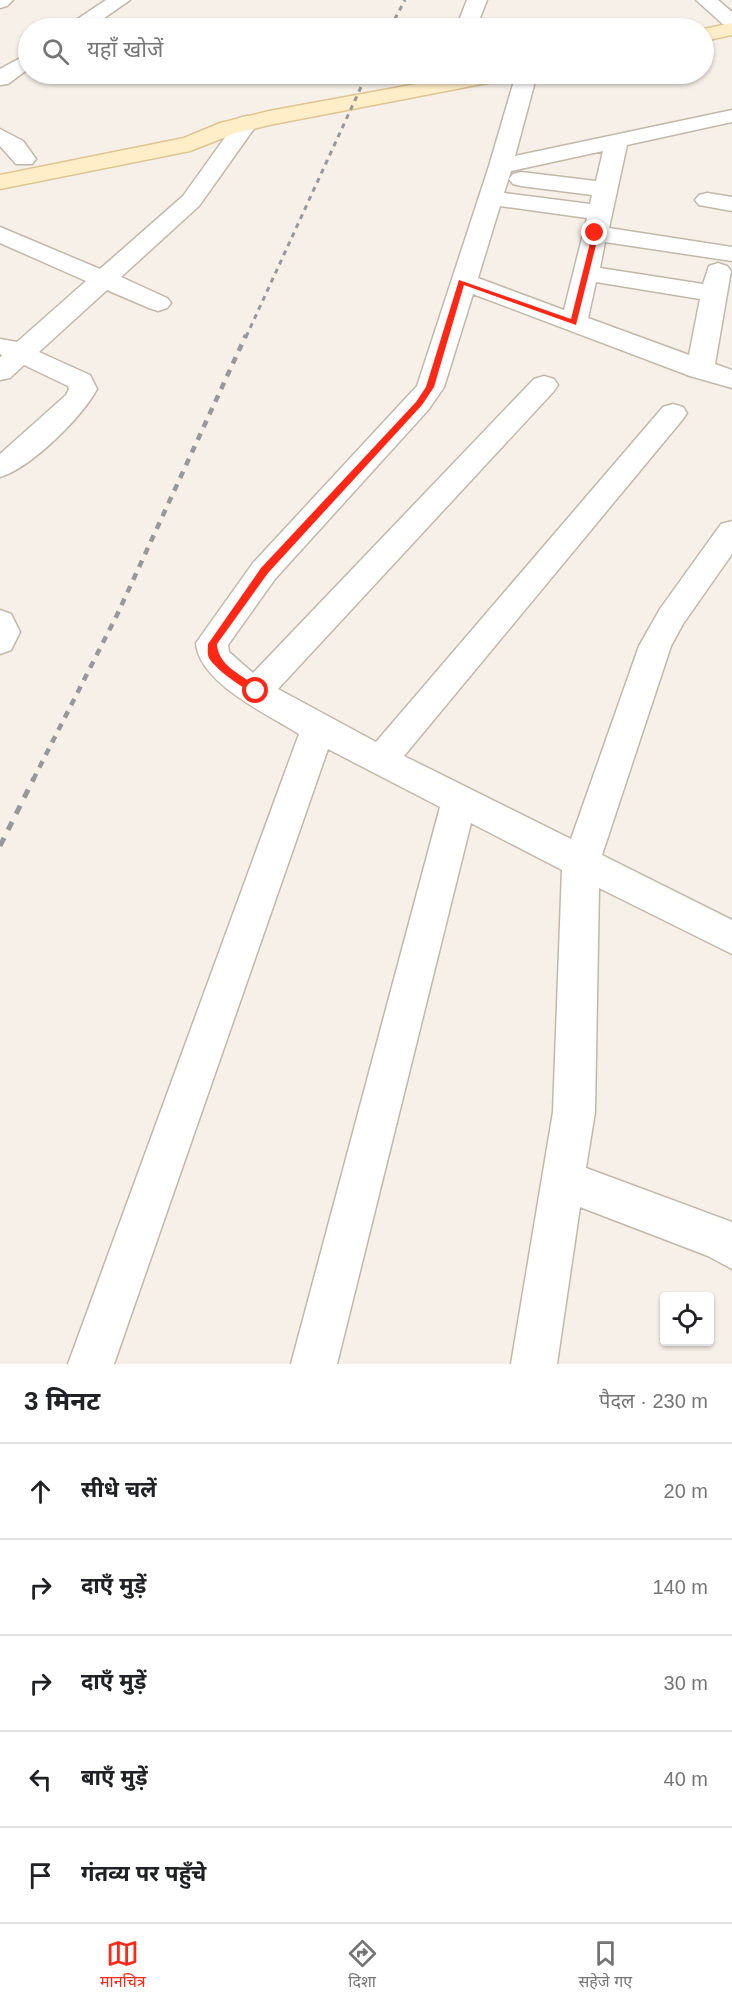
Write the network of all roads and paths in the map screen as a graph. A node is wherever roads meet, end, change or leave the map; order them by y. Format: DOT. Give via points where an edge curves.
graph roads {
  1 [pos="120,0"];
  2 [pos="477,0"];
  3 [pos="706,0"];
  4 [pos="92,18"];
  5 [pos="470,18"];
  6 [pos="732,22"];
  7 [pos="732,29"];
  8 [pos="714,33"];
  9 [pos="18,67"];
  10 [pos="0,79"];
  11 [pos="439,84"];
  12 [pos="523,84"];
  13 [pos="731,116"];
  14 [pos="238,125"];
  15 [pos="0,136"];
  16 [pos="617,141"];
  17 [pos="24,159"];
  18 [pos="0,164"];
  19 [pos="496,180"];
  20 [pos="0,182"];
  21 [pos="707,200"];
  22 [pos="732,204"];
  23 [pos="600,211"];
  24 [pos="0,234"];
  25 [pos="727,253"];
  26 [pos="586,273"];
  27 [pos="101,279"];
  28 [pos="462,281"];
  29 [pos="714,293"];
  30 [pos="158,303"];
  31 [pos="574,323"];
  32 [pos="11,348"];
  33 [pos="700,370"];
  34 [pos="0,372"];
  35 [pos="732,380"];
  36 [pos="544,385"];
  37 [pos="673,413"];
  38 [pos="0,467"];
  39 [pos="732,531"];
  40 [pos="0,622"];
  41 [pos="0,642"];
  42 [pos="256,691"];
  43 [pos="318,729"];
  44 [pos="381,760"];
  45 [pos="459,801"];
  46 [pos="581,862"];
  47 [pos="732,938"];
  48 [pos="563,1180"];
  49 [pos="732,1247"];
  50 [pos="91,1364"];
  51 [pos="314,1364"];
  52 [pos="534,1364"];
  1 -- 4 [label="street"];
  2 -- 5 [label="street"];
  3 -- 6 [label="street"];
  7 -- 8 [label="main road"];
  9 -- 10 [label="street"];
  11 -- 14 [label="main road"];
  12 -- 19 [label="street"];
  13 -- 16 [label="street"];
  14 -- 17 [label="main road" via="186,126"];
  14 -- 20 [label="main road" via="190,144"];
  14 -- 27 [label="street" via="191,201"];
  15 -- 17 [label="street" via="15,146"];
  16 -- 19 [label="street"];
  16 -- 23 [label="street"];
  17 -- 18 [label="main road"];
  19 -- 23 [label="street"];
  19 -- 28 [label="street"];
  21 -- 22 [label="street"];
  23 -- 25 [label="street"];
  23 -- 26 [label="street"];
  24 -- 27 [label="street"];
  25 -- 29 [label="street"];
  26 -- 29 [label="street"];
  26 -- 31 [label="street"];
  27 -- 30 [label="street"];
  27 -- 32 [label="street"];
  28 -- 31 [label="street"];
  28 -- 42 [label="street" via="430,387 419,403 264,571 212,644 213,656 224,669"];
  29 -- 33 [label="street"];
  31 -- 33 [label="street"];
  32 -- 34 [label="street"];
  32 -- 38 [label="street" via="67,373 80,381 82,389 77,400 19,455"];
  33 -- 35 [label="street"];
  36 -- 42 [label="street"];
  37 -- 44 [label="street"];
  39 -- 46 [label="street" via="655,646"];
  40 -- 41 [label="street" via="4,632"];
  42 -- 43 [label="street"];
  43 -- 44 [label="street"];
  43 -- 50 [label="street"];
  44 -- 45 [label="street"];
  45 -- 46 [label="street"];
  45 -- 51 [label="street"];
  46 -- 47 [label="street"];
  46 -- 48 [label="street" via="574,1112"];
  48 -- 49 [label="street"];
  48 -- 52 [label="street"];
}
